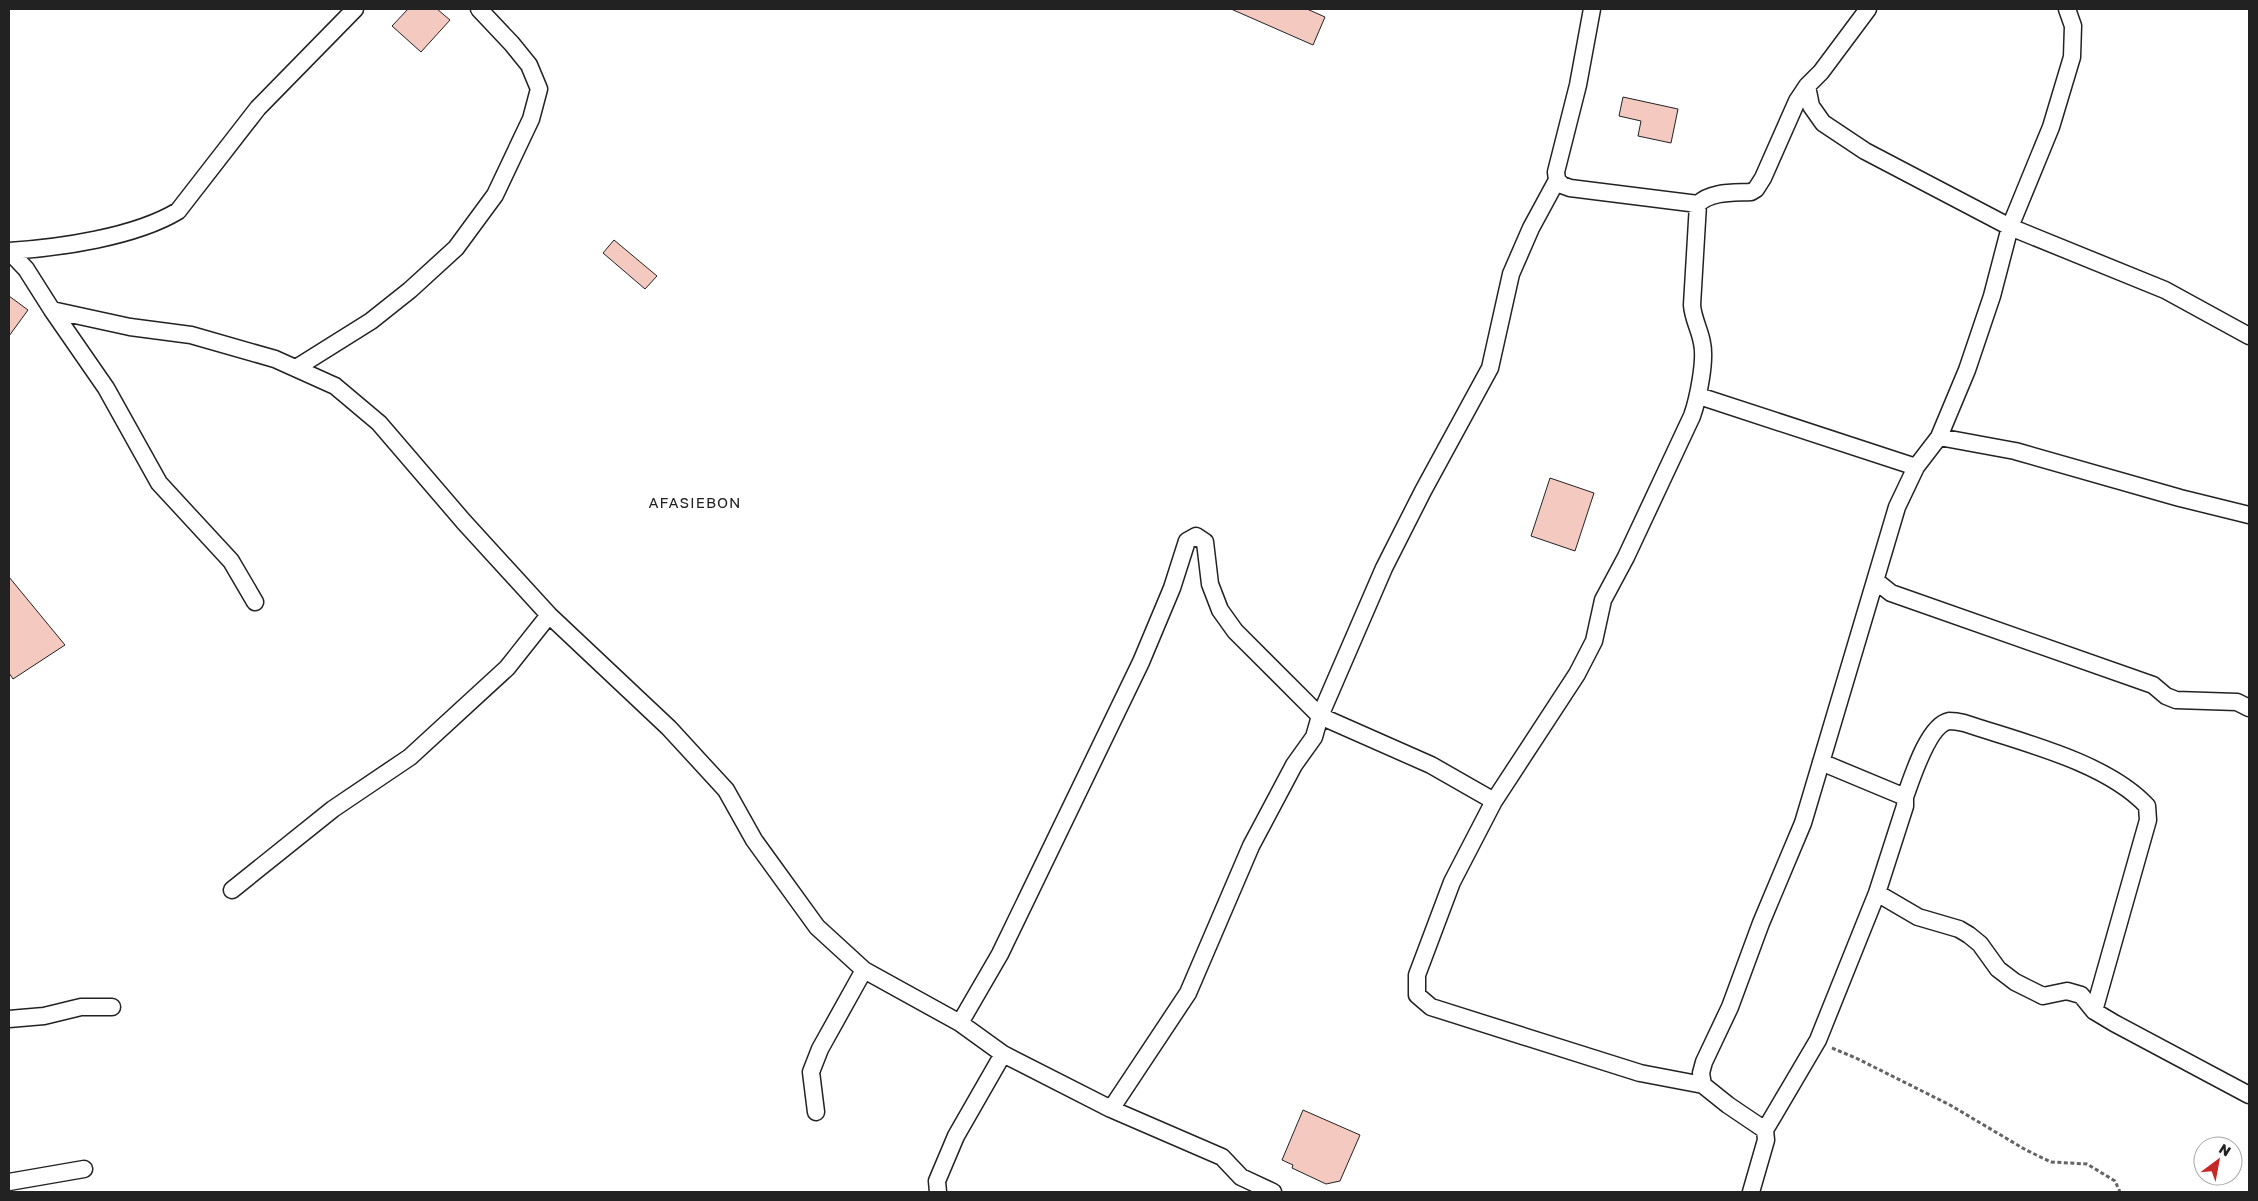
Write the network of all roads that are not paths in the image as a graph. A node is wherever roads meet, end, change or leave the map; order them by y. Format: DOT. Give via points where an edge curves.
graph roads {
  1 [pos="356,9"];
  2 [pos="479,9"];
  3 [pos="1592,9"];
  4 [pos="1868,9"];
  5 [pos="2067,9"];
  6 [pos="1807,86"];
  7 [pos="1557,180"];
  8 [pos="1698,204"];
  9 [pos="2010,227"];
  10 [pos="9,251"];
  11 [pos="52,310"];
  12 [pos="2249,336"];
  13 [pos="296,368"];
  14 [pos="1699,396"];
  15 [pos="1939,437"];
  16 [pos="1916,466"];
  17 [pos="2249,515"];
  18 [pos="1876,581"];
  19 [pos="255,602"];
  20 [pos="549,615"];
  21 [pos="2249,708"];
  22 [pos="1320,716"];
  23 [pos="1821,762"];
  24 [pos="1905,797"];
  25 [pos="1494,801"];
  26 [pos="232,890"];
  27 [pos="1877,894"];
  28 [pos="864,970"];
  29 [pos="112,1007"];
  30 [pos="2094,1011"];
  31 [pos="9,1019"];
  32 [pos="960,1023"];
  33 [pos="1003,1054"];
  34 [pos="1703,1085"];
  35 [pos="2249,1095"];
  36 [pos="1111,1109"];
  37 [pos="816,1112"];
  38 [pos="1764,1130"];
  39 [pos="84,1169"];
  40 [pos="9,1182"];
  41 [pos="938,1192"];
  42 [pos="1272,1192"];
  43 [pos="1751,1192"];
  1 -- 10 [label="street" via="258,108 178,211 162,221 53,249"];
  2 -- 13 [label="street" via="529,65 539,89 530,120 495,196 456,248 410,290 371,321"];
  3 -- 7 [label="street" via="1578,85 1556,172"];
  4 -- 6 [label="street"];
  5 -- 9 [label="street" via="2072,26 2072,58 2051,127"];
  6 -- 8 [label="street" via="1756,189 1704,198"];
  6 -- 9 [label="street" via="1811,106 1824,123 1865,151"];
  7 -- 8 [label="street" via="1570,188"];
  7 -- 22 [label="street" via="1510,274 1490,368 1384,568"];
  8 -- 14 [label="street" via="1692,305 1703,344"];
  9 -- 12 [label="street" via="2165,290"];
  9 -- 15 [label="street" via="1992,296 1967,370"];
  10 -- 11 [label="street" via="26,269"];
  11 -- 13 [label="street" via="191,335"];
  11 -- 19 [label="street" via="106,388 159,483 231,561"];
  13 -- 20 [label="street" via="336,386 379,423"];
  14 -- 16 [label="street"];
  14 -- 25 [label="street" via="1670,465 1603,600 1594,641 1577,674"];
  15 -- 16 [label="street"];
  15 -- 17 [label="street" via="2015,451"];
  16 -- 18 [label="street" via="1897,507"];
  18 -- 21 [label="street" via="1891,593 2153,685 2176,700 2237,702"];
  18 -- 23 [label="street"];
  20 -- 26 [label="street" via="507,668 417,751 333,809"];
  20 -- 28 [label="street" via="669,728 726,790 754,840 817,927"];
  22 -- 25 [label="street" via="1431,765"];
  22 -- 32 [label="street" via="1234,631 1220,610 1210,584 1205,542 1196,536 1191,538 1187,541 1172,588 1141,662 1005,945"];
  22 -- 36 [label="street" via="1314,737 1294,765 1251,846 1188,993"];
  23 -- 24 [label="street"];
  23 -- 34 [label="street" via="1803,824 1730,1007 1704,1062 1700,1073"];
  24 -- 27 [label="street"];
  24 -- 30 [label="street" via="1931,735 1949,721 1964,723 2069,759 2117,781 2147,806 2148,820"];
  25 -- 34 [label="street" via="1452,882 1417,975 1417,995 1431,1007 1632,1070"];
  27 -- 30 [label="street" via="1918,917 1969,935 1980,944 1998,969 2014,982 2042,996 2067,991 2081,995"];
  27 -- 38 [label="street" via="1818,1040"];
  28 -- 32 [label="street"];
  28 -- 37 [label="street" via="810,1072"];
  29 -- 31 [label="street" via="81,1007 44,1016"];
  30 -- 35 [label="street"];
  32 -- 33 [label="street"];
  33 -- 36 [label="street"];
  33 -- 41 [label="street" via="956,1136 937,1181"];
  34 -- 38 [label="street"];
  36 -- 42 [label="street" via="1222,1157 1241,1177"];
  38 -- 43 [label="street" via="1766,1140"];
  39 -- 40 [label="street"];
}
